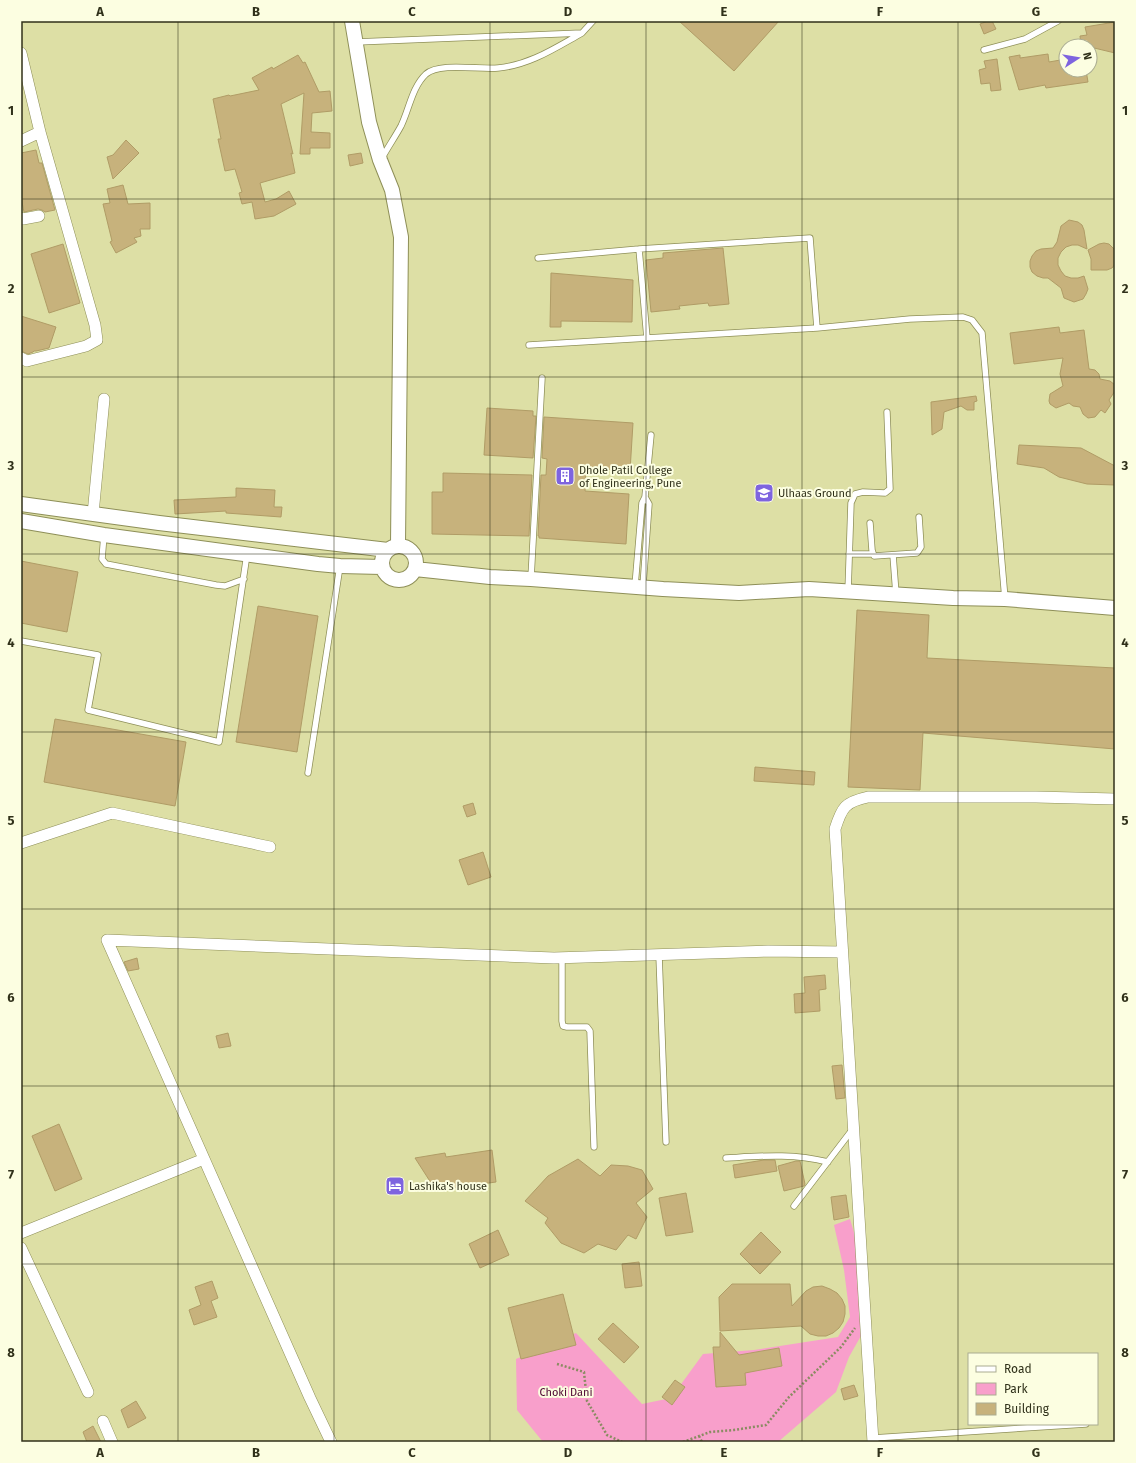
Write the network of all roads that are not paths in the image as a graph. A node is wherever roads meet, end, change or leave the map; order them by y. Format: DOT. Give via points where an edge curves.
graph roads {
  1 [pos="354,21"];
  2 [pos="593,21"];
  3 [pos="1058,21"];
  4 [pos="582,33"];
  5 [pos="355,42"];
  6 [pos="984,50"];
  7 [pos="21,53"];
  8 [pos="40,132"];
  9 [pos="21,140"];
  10 [pos="380,160"];
  11 [pos="39,216"];
  12 [pos="21,218"];
  13 [pos="639,249"];
  14 [pos="538,258"];
  15 [pos="817,328"];
  16 [pos="647,338"];
  17 [pos="529,345"];
  18 [pos="21,358"];
  19 [pos="542,378"];
  20 [pos="104,399"];
  21 [pos="887,412"];
  22 [pos="651,435"];
  23 [pos="21,504"];
  24 [pos="93,514"];
  25 [pos="919,517"];
  26 [pos="21,521"];
  27 [pos="870,523"];
  28 [pos="104,535"];
  29 [pos="393,548"];
  30 [pos="247,554"];
  31 [pos="849,554"];
  32 [pos="872,554"];
  33 [pos="893,555"];
  34 [pos="340,566"];
  35 [pos="382,567"];
  36 [pos="415,569"];
  37 [pos="531,578"];
  38 [pos="244,579"];
  39 [pos="639,587"];
  40 [pos="848,592"];
  41 [pos="896,595"];
  42 [pos="1005,600"];
  43 [pos="1115,608"];
  44 [pos="21,641"];
  45 [pos="308,773"];
  46 [pos="1115,799"];
  47 [pos="21,843"];
  48 [pos="270,847"];
  49 [pos="842,952"];
  50 [pos="659,955"];
  51 [pos="562,958"];
  52 [pos="853,1128"];
  53 [pos="666,1142"];
  54 [pos="594,1147"];
  55 [pos="726,1158"];
  56 [pos="204,1159"];
  57 [pos="828,1162"];
  58 [pos="794,1206"];
  59 [pos="21,1233"];
  60 [pos="21,1248"];
  61 [pos="88,1392"];
  62 [pos="103,1421"];
  63 [pos="1073,1425"];
  64 [pos="873,1440"];
  65 [pos="112,1442"];
  66 [pos="331,1442"];
  1 -- 5 [label="street"];
  2 -- 4 [label="lane"];
  3 -- 6 [label="lane" via="1025,38"];
  4 -- 5 [label="lane"];
  4 -- 10 [label="lane" via="517,66 436,69 426,74 418,85 401,126"];
  5 -- 10 [label="street" via="369,122"];
  7 -- 8 [label="street"];
  8 -- 9 [label="street"];
  8 -- 18 [label="street" via="97,340 86,346 27,361"];
  10 -- 29 [label="street" via="392,190 401,237"];
  11 -- 12 [label="street"];
  13 -- 14 [label="lane"];
  13 -- 15 [label="lane" via="810,238"];
  13 -- 16 [label="lane"];
  15 -- 16 [label="lane"];
  15 -- 42 [label="lane" via="962,317 972,320 982,334"];
  16 -- 17 [label="lane"];
  19 -- 37 [label="lane"];
  20 -- 24 [label="street"];
  21 -- 31 [label="lane" via="890,489 885,493 855,494 851,503"];
  22 -- 39 [label="lane" via="645,496 642,503"];
  23 -- 24 [label="street"];
  24 -- 29 [label="street"];
  25 -- 33 [label="lane" via="919,551"];
  26 -- 28 [label="street"];
  27 -- 32 [label="lane"];
  28 -- 30 [label="street"];
  28 -- 38 [label="lane" via="102,559 106,564 216,586 225,586"];
  29 -- 35 [label="street" via="384,554"];
  29 -- 36 [label="street" via="404,546 413,552"];
  30 -- 34 [label="street"];
  30 -- 38 [label="lane"];
  31 -- 32 [label="lane"];
  31 -- 40 [label="lane"];
  32 -- 33 [label="lane"];
  33 -- 41 [label="lane"];
  34 -- 35 [label="street"];
  34 -- 45 [label="lane"];
  35 -- 36 [label="street" via="387,575 397,580 408,578"];
  36 -- 37 [label="street" via="490,577"];
  37 -- 39 [label="street"];
  38 -- 44 [label="lane" via="219,742 88,710 98,655"];
  39 -- 40 [label="street" via="740,593 809,589"];
  40 -- 41 [label="street"];
  41 -- 42 [label="street"];
  42 -- 43 [label="street"];
  46 -- 49 [label="street" via="868,797 855,800 841,810 835,829"];
  47 -- 48 [label="street" via="112,814"];
  49 -- 50 [label="street" via="768,951"];
  49 -- 52 [label="street"];
  50 -- 51 [label="street"];
  50 -- 53 [label="lane"];
  51 -- 54 [label="lane" via="563,1026 587,1027 590,1031"];
  51 -- 56 [label="street" via="107,940"];
  52 -- 57 [label="lane"];
  52 -- 64 [label="street"];
  55 -- 57 [label="lane" via="783,1155 809,1157"];
  56 -- 59 [label="street"];
  56 -- 66 [label="street"];
  57 -- 58 [label="lane"];
  60 -- 61 [label="street"];
  62 -- 65 [label="street"];
  63 -- 64 [label="lane"];
}
